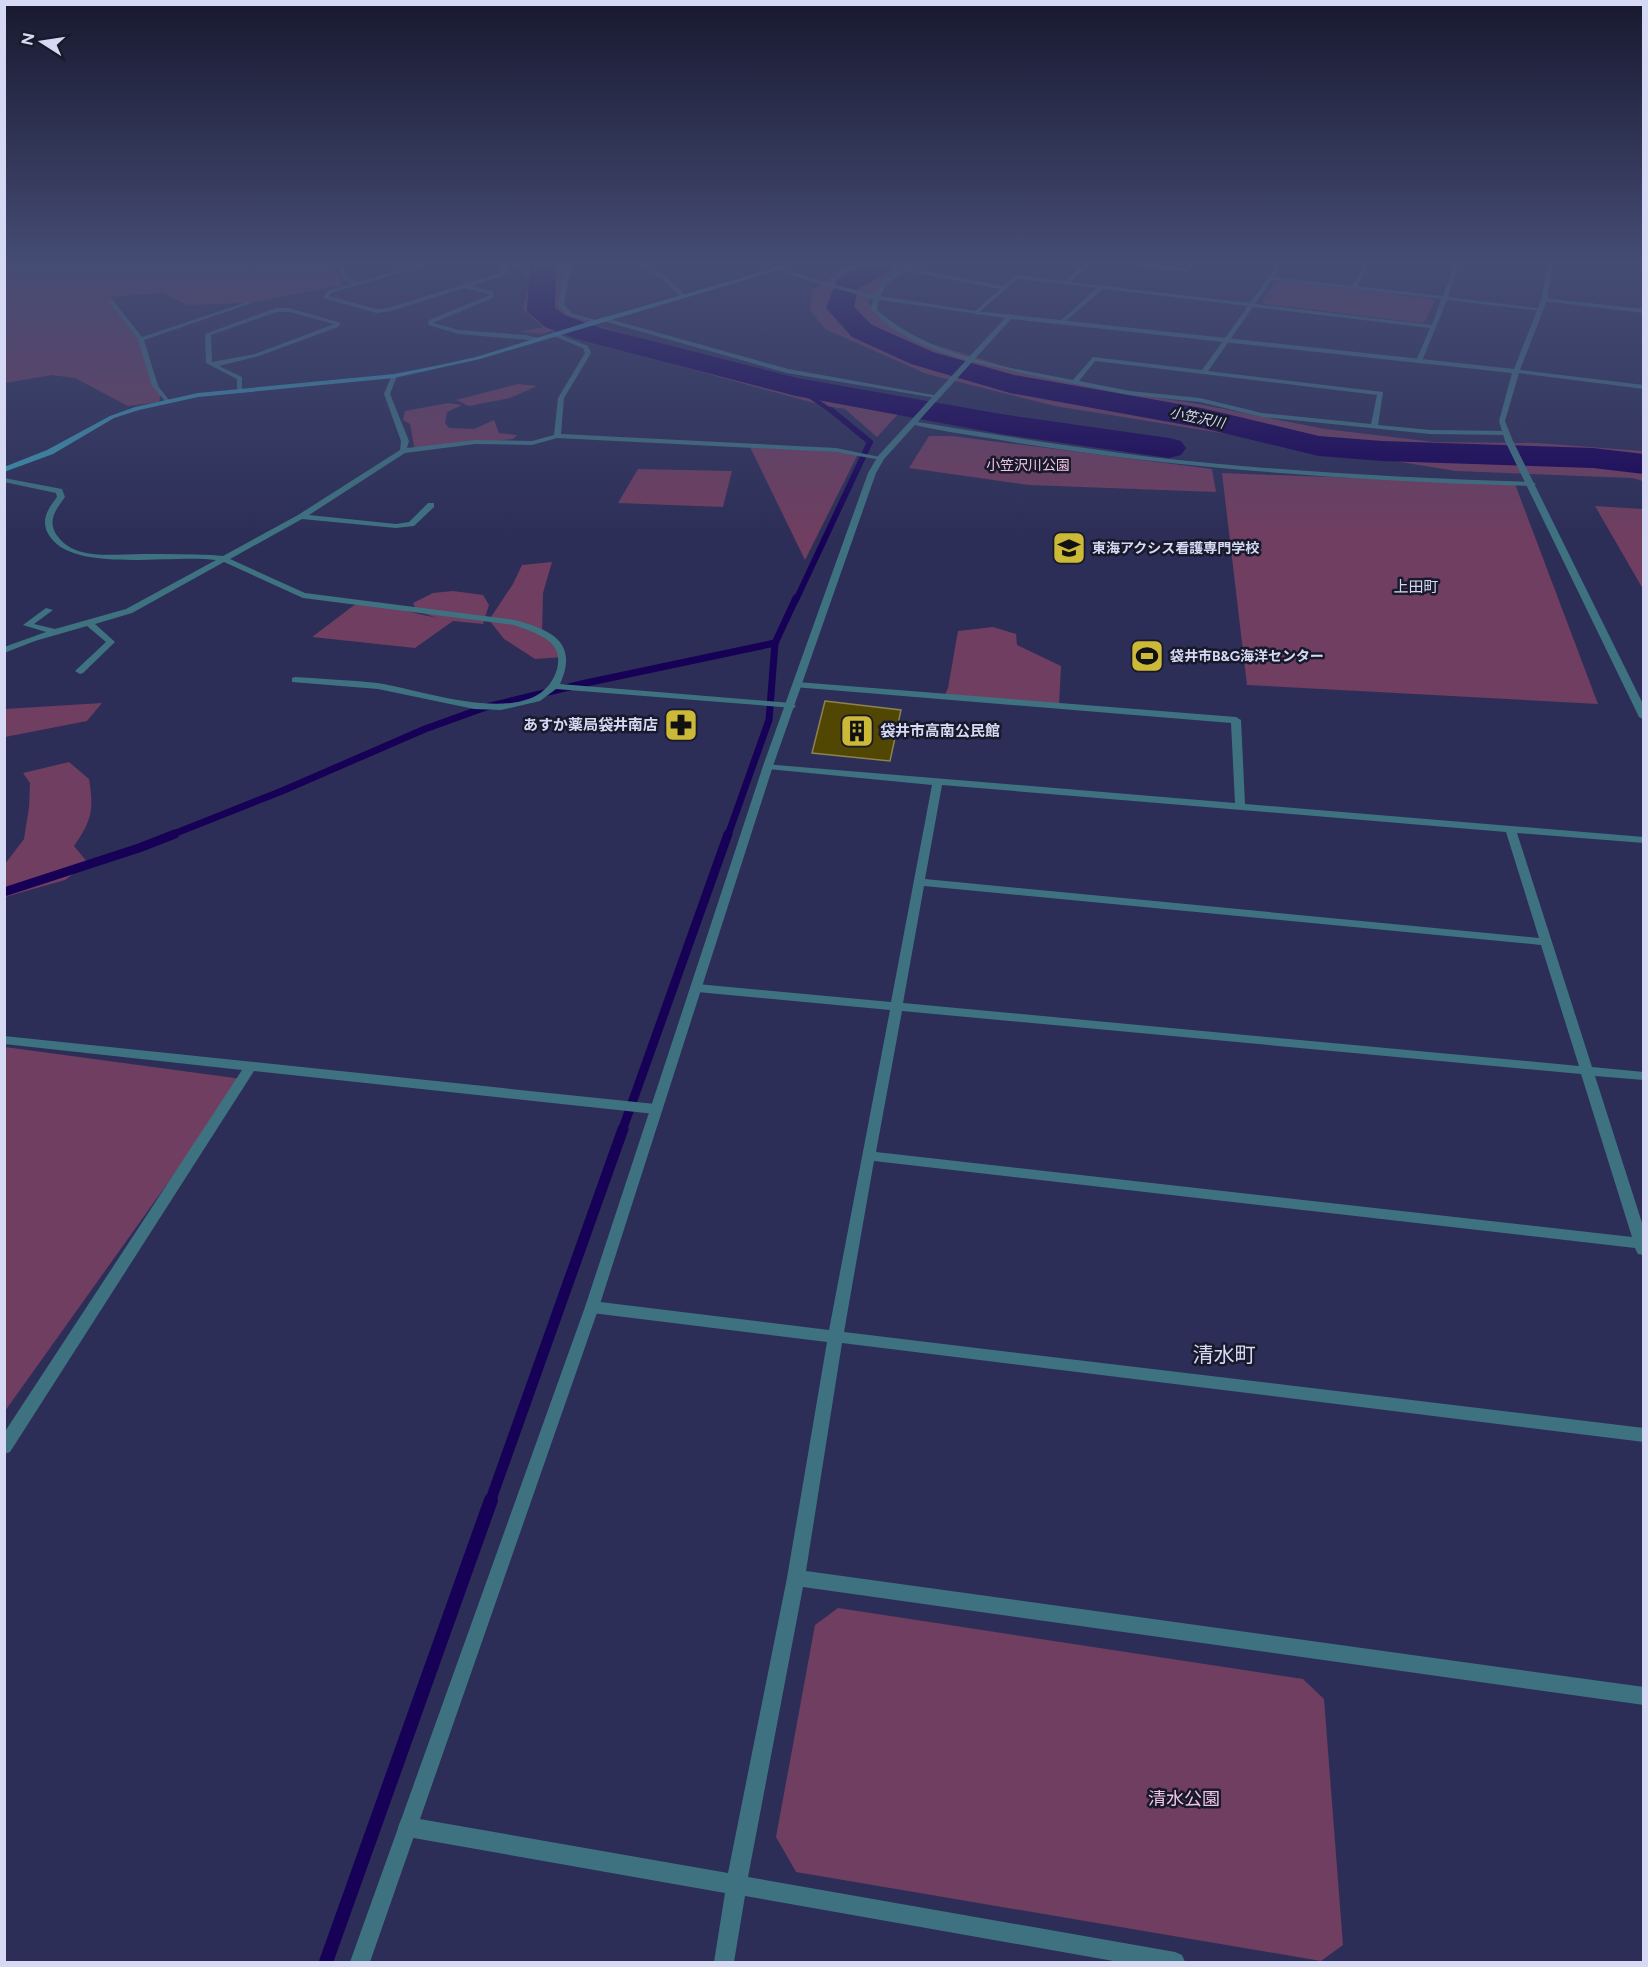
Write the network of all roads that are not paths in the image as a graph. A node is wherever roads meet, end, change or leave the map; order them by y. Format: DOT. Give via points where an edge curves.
graph roads {
  1 [pos="145,354"];
  2 [pos="209,354"];
  3 [pos="260,354"];
  4 [pos="492,354"];
  5 [pos="588,354"];
  6 [pos="726,354"];
  7 [pos="953,354"];
  8 [pos="976,354"];
  9 [pos="1216,354"];
  10 [pos="1349,354"];
  11 [pos="1422,354"];
  12 [pos="1523,354"];
  13 [pos="970,360"];
  14 [pos="1419,361"];
  15 [pos="213,365"];
  16 [pos="1205,371"];
  17 [pos="1516,371"];
  18 [pos="394,376"];
  19 [pos="1075,382"];
  20 [pos="1644,387"];
  21 [pos="239,389"];
  22 [pos="933,399"];
  23 [pos="166,400"];
  24 [pos="914,421"];
  25 [pos="1374,427"];
  26 [pos="557,436"];
  27 [pos="1508,437"];
  28 [pos="403,451"];
  29 [pos="881,458"];
  30 [pos="4,470"];
  31 [pos="4,480"];
  32 [pos="1531,482"];
  33 [pos="431,505"];
  34 [pos="301,517"];
  35 [pos="224,559"];
  36 [pos="49,610"];
  37 [pos="90,624"];
  38 [pos="57,633"];
  39 [pos="4,650"];
  40 [pos="80,670"];
  41 [pos="295,680"];
  42 [pos="797,685"];
  43 [pos="554,686"];
  44 [pos="791,706"];
  45 [pos="1644,717"];
  46 [pos="768,766"];
  47 [pos="938,782"];
  48 [pos="1240,807"];
  49 [pos="1511,830"];
  50 [pos="1644,840"];
  51 [pos="920,882"];
  52 [pos="1547,942"];
  53 [pos="697,988"];
  54 [pos="896,1007"];
  55 [pos="4,1040"];
  56 [pos="250,1066"];
  57 [pos="1587,1070"];
  58 [pos="1644,1076"];
  59 [pos="655,1109"];
  60 [pos="869,1156"];
  61 [pos="1642,1246"];
  62 [pos="592,1307"];
  63 [pos="835,1337"];
  64 [pos="1644,1435"];
  65 [pos="4,1447"];
  66 [pos="796,1578"];
  67 [pos="1644,1696"];
  68 [pos="408,1827"];
  69 [pos="736,1886"];
  70 [pos="360,1962"];
  71 [pos="724,1962"];
  72 [pos="1175,1962"];
  1 -- 23 [label="street" via="155,386"];
  2 -- 15 [label="street" via="209,363"];
  3 -- 15 [label="street"];
  4 -- 18 [label="main road"];
  5 -- 26 [label="street" via="561,398"];
  6 -- 22 [label="street" via="788,371"];
  7 -- 13 [label="street"];
  8 -- 13 [label="street"];
  9 -- 16 [label="street"];
  10 -- 14 [label="street"];
  11 -- 14 [label="street"];
  12 -- 17 [label="street"];
  13 -- 19 [label="street"];
  13 -- 22 [label="street"];
  14 -- 17 [label="street"];
  15 -- 21 [label="street" via="240,378"];
  16 -- 19 [label="street" via="1093,359"];
  16 -- 25 [label="street" via="1381,393"];
  17 -- 20 [label="street"];
  17 -- 27 [label="street" via="1502,421"];
  18 -- 21 [label="main road"];
  18 -- 28 [label="street" via="387,394 405,441"];
  19 -- 25 [label="street" via="1130,393 1200,400 1262,415"];
  21 -- 23 [label="main road"];
  22 -- 24 [label="street"];
  23 -- 30 [label="main road" via="112,417 50,452"];
  24 -- 29 [label="street"];
  24 -- 32 [label="street" via="1096,452 1184,462 1343,476"];
  25 -- 27 [label="street"];
  26 -- 28 [label="street" via="532,443 476,442"];
  26 -- 29 [label="street" via="836,450"];
  27 -- 32 [label="street"];
  28 -- 34 [label="street"];
  29 -- 42 [label="street" via="872,473"];
  31 -- 35 [label="street" via="59,491 61,496 48,514 48,526 56,542 72,552 93,556"];
  32 -- 45 [label="street"];
  33 -- 34 [label="street" via="411,524 396,526"];
  34 -- 35 [label="street"];
  35 -- 37 [label="street" via="129,611"];
  35 -- 43 [label="street" via="303,595 514,623 539,631 562,650 564,657 563,671"];
  36 -- 38 [label="street" via="27,625"];
  37 -- 38 [label="street"];
  37 -- 40 [label="street" via="111,642"];
  38 -- 39 [label="street"];
  41 -- 43 [label="street" via="378,686 474,706 501,707 537,699"];
  42 -- 44 [label="street"];
  42 -- 48 [label="street" via="1236,720"];
  43 -- 44 [label="street"];
  44 -- 46 [label="street"];
  46 -- 47 [label="street"];
  46 -- 53 [label="street"];
  47 -- 48 [label="street"];
  47 -- 51 [label="street"];
  48 -- 49 [label="street"];
  49 -- 50 [label="street"];
  49 -- 52 [label="street"];
  51 -- 52 [label="street"];
  51 -- 54 [label="street"];
  52 -- 57 [label="street"];
  53 -- 54 [label="street"];
  53 -- 59 [label="street"];
  54 -- 57 [label="street"];
  54 -- 60 [label="street"];
  55 -- 56 [label="street"];
  56 -- 59 [label="street"];
  56 -- 65 [label="street"];
  57 -- 58 [label="street"];
  57 -- 61 [label="street"];
  59 -- 62 [label="street"];
  60 -- 61 [label="street"];
  60 -- 63 [label="street"];
  62 -- 63 [label="street"];
  62 -- 68 [label="street"];
  63 -- 64 [label="street"];
  63 -- 66 [label="street"];
  66 -- 67 [label="street"];
  66 -- 69 [label="street"];
  68 -- 69 [label="street"];
  68 -- 70 [label="street"];
  69 -- 71 [label="street"];
  69 -- 72 [label="street"];
}
